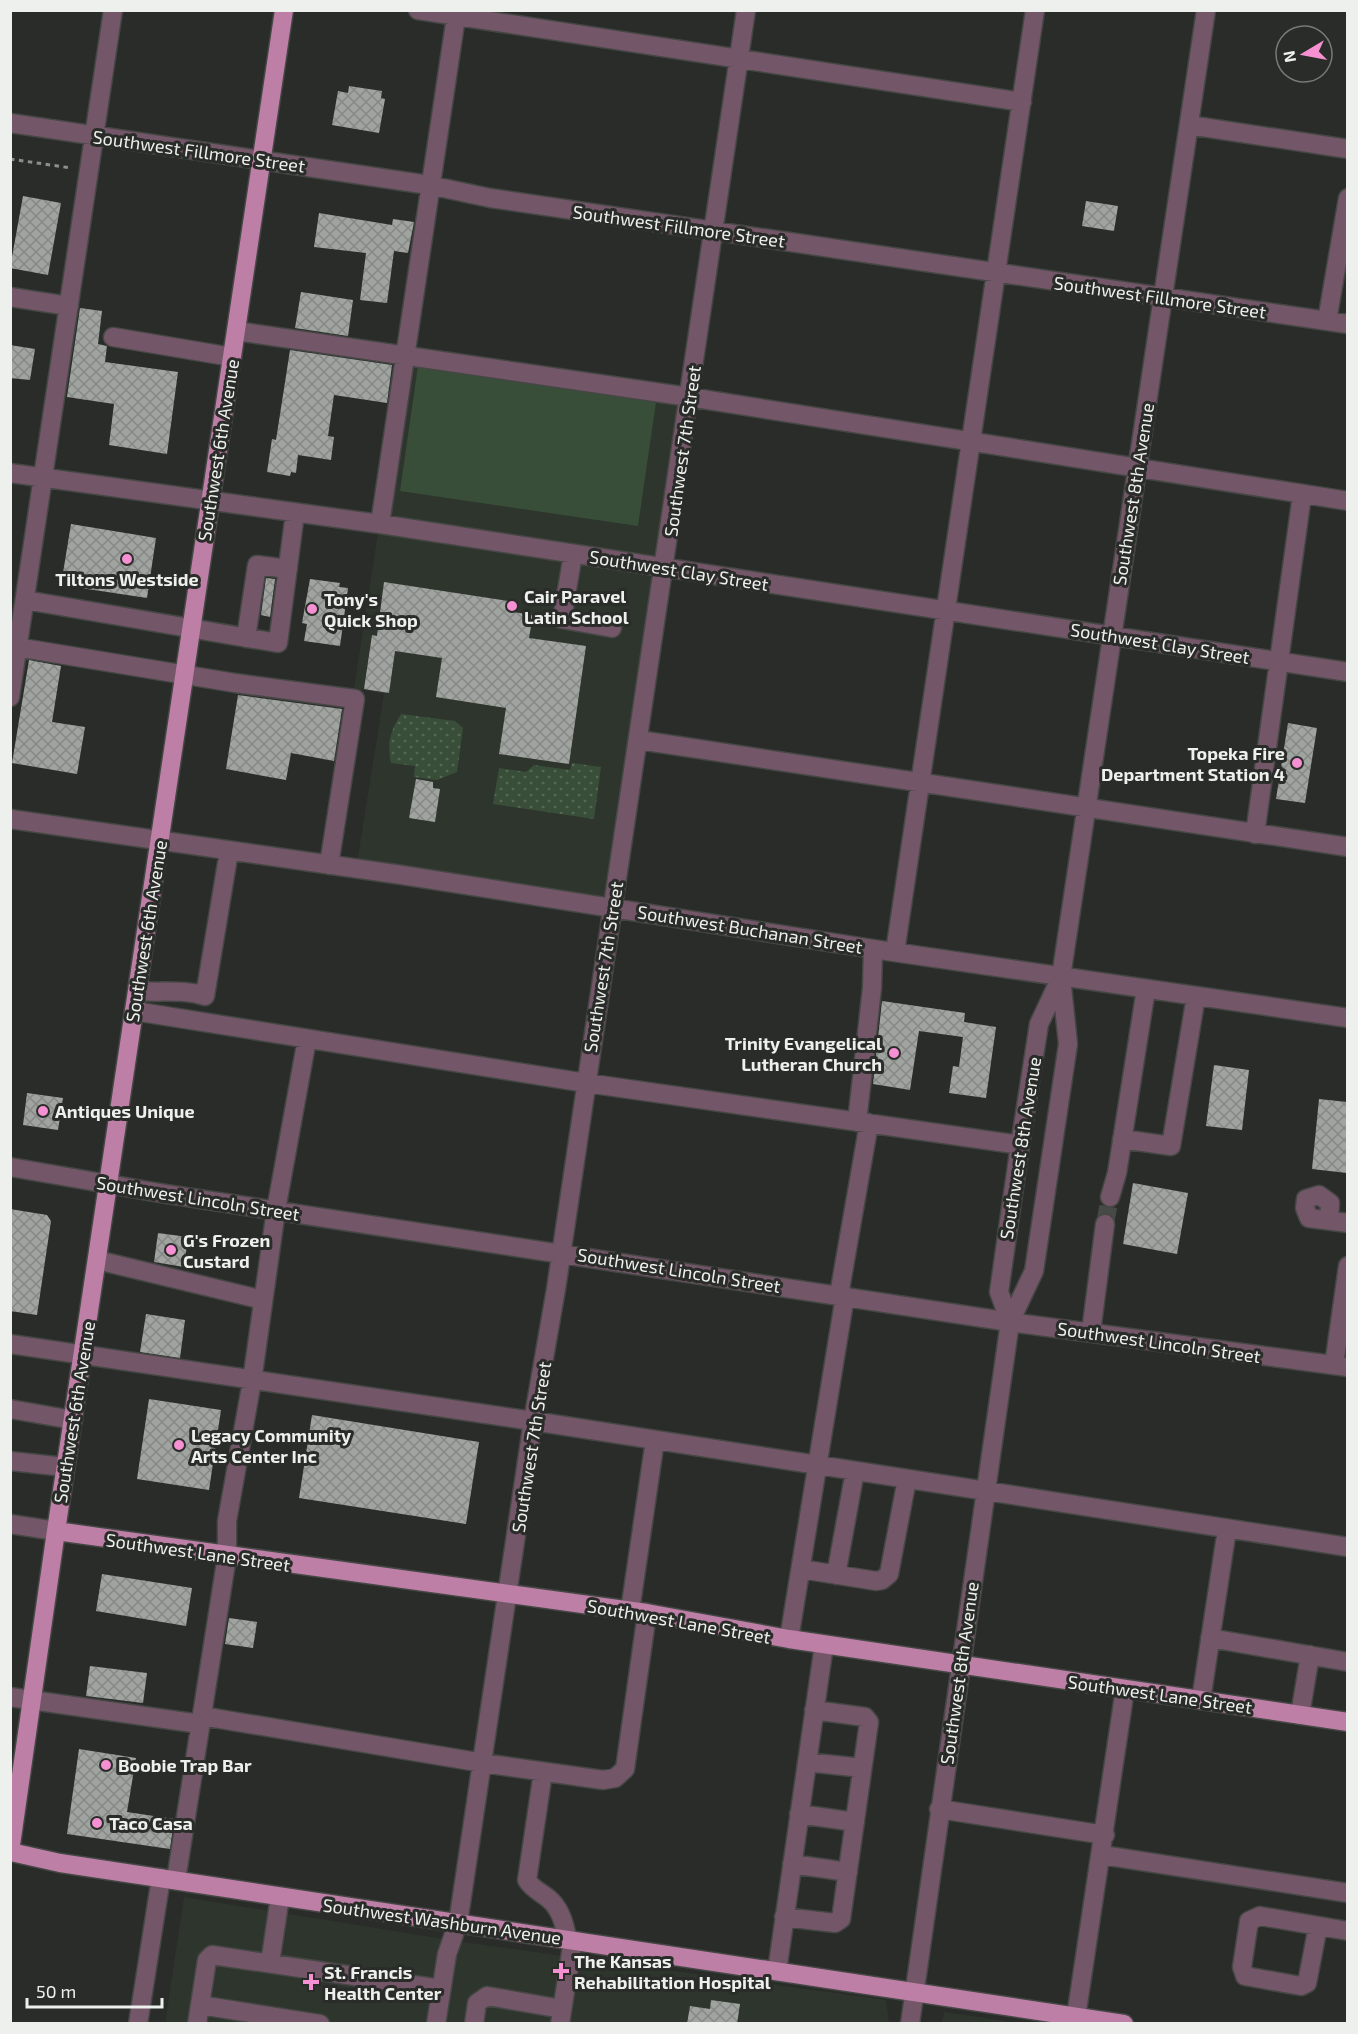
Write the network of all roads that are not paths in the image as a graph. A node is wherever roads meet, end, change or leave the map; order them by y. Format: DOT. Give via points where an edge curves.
graph roads {
  1 [pos="113,10"];
  2 [pos="284,10"];
  3 [pos="418,10"];
  4 [pos="746,10"];
  5 [pos="1035,10"];
  6 [pos="1206,10"];
  7 [pos="457,13"];
  8 [pos="739,59"];
  9 [pos="1022,102"];
  10 [pos="10,123"];
  11 [pos="1189,125"];
  12 [pos="95,136"];
  13 [pos="1347,149"];
  14 [pos="262,160"];
  15 [pos="429,185"];
  16 [pos="1347,198"];
  17 [pos="713,231"];
  18 [pos="996,272"];
  19 [pos="10,297"];
  20 [pos="1163,297"];
  21 [pos="69,306"];
  22 [pos="1326,321"];
  23 [pos="1347,324"];
  24 [pos="236,331"];
  25 [pos="113,337"];
  26 [pos="232,357"];
  27 [pos="405,358"];
  28 [pos="689,397"];
  29 [pos="971,442"];
  30 [pos="1137,469"];
  31 [pos="10,473"];
  32 [pos="44,478"];
  33 [pos="1302,495"];
  34 [pos="210,501"];
  35 [pos="1347,501"];
  36 [pos="295,513"];
  37 [pos="380,524"];
  38 [pos="573,554"];
  39 [pos="664,567"];
  40 [pos="288,568"];
  41 [pos="25,600"];
  42 [pos="947,611"];
  43 [pos="191,628"];
  44 [pos="612,628"];
  45 [pos="1112,636"];
  46 [pos="246,638"];
  47 [pos="14,647"];
  48 [pos="1279,662"];
  49 [pos="1347,672"];
  50 [pos="184,675"];
  51 [pos="10,697"];
  52 [pos="639,740"];
  53 [pos="920,782"];
  54 [pos="1086,807"];
  55 [pos="10,819"];
  56 [pos="1255,834"];
  57 [pos="160,841"];
  58 [pos="1347,847"];
  59 [pos="229,851"];
  60 [pos="329,865"];
  61 [pos="612,908"];
  62 [pos="873,949"];
  63 [pos="895,952"];
  64 [pos="1061,977"];
  65 [pos="1146,989"];
  66 [pos="138,991"];
  67 [pos="1196,996"];
  68 [pos="134,1011"];
  69 [pos="1347,1018"];
  70 [pos="307,1039"];
  71 [pos="586,1083"];
  72 [pos="863,1123"];
  73 [pos="1122,1139"];
  74 [pos="1020,1144"];
  75 [pos="10,1167"];
  76 [pos="108,1185"];
  77 [pos="1110,1197"];
  78 [pos="276,1210"];
  79 [pos="1329,1221"];
  80 [pos="1347,1223"];
  81 [pos="1106,1224"];
  82 [pos="561,1252"];
  83 [pos="97,1260"];
  84 [pos="1347,1266"];
  85 [pos="842,1296"];
  86 [pos="263,1300"];
  87 [pos="1010,1322"];
  88 [pos="1091,1332"];
  89 [pos="10,1344"];
  90 [pos="82,1355"];
  91 [pos="1341,1366"];
  92 [pos="252,1381"];
  93 [pos="10,1409"];
  94 [pos="73,1420"];
  95 [pos="533,1421"];
  96 [pos="655,1440"];
  97 [pos="10,1461"];
  98 [pos="817,1465"];
  99 [pos="65,1467"];
  100 [pos="855,1471"];
  101 [pos="907,1479"];
  102 [pos="985,1492"];
  103 [pos="10,1524"];
  104 [pos="1227,1529"];
  105 [pos="56,1531"];
  106 [pos="1347,1547"];
  107 [pos="227,1556"];
  108 [pos="801,1569"];
  109 [pos="836,1575"];
  110 [pos="509,1593"];
  111 [pos="638,1612"];
  112 [pos="1210,1638"];
  113 [pos="789,1639"];
  114 [pos="824,1645"];
  115 [pos="1310,1655"];
  116 [pos="1347,1662"];
  117 [pos="960,1665"];
  118 [pos="1125,1689"];
  119 [pos="10,1697"];
  120 [pos="1201,1700"];
  121 [pos="32,1701"];
  122 [pos="814,1710"];
  123 [pos="1300,1715"];
  124 [pos="201,1720"];
  125 [pos="1347,1722"];
  126 [pos="807,1762"];
  127 [pos="483,1763"];
  128 [pos="862,1768"];
  129 [pos="543,1772"];
  130 [pos="939,1809"];
  131 [pos="799,1814"];
  132 [pos="855,1822"];
  133 [pos="1105,1836"];
  134 [pos="10,1852"];
  135 [pos="1102,1855"];
  136 [pos="792,1864"];
  137 [pos="848,1872"];
  138 [pos="169,1879"];
  139 [pos="1347,1893"];
  140 [pos="280,1897"];
  141 [pos="784,1917"];
  142 [pos="458,1923"];
  143 [pos="1318,1926"];
  144 [pos="1347,1931"];
  145 [pos="570,1940"];
  146 [pos="270,1963"];
  147 [pos="777,1971"];
  148 [pos="441,1989"];
  149 [pos="913,1993"];
  150 [pos="200,2005"];
  151 [pos="561,2016"];
  152 [pos="1076,2017"];
  153 [pos="138,2024"];
  154 [pos="197,2024"];
  155 [pos="320,2024"];
  156 [pos="436,2024"];
  157 [pos="474,2024"];
  158 [pos="910,2024"];
  159 [pos="1124,2024"];
  1 -- 12 [label="street"];
  2 -- 14 [label="main road, Southwest 6th Avenue"];
  3 -- 7 [label="street"];
  4 -- 8 [label="street, Southwest 7th Street"];
  5 -- 9 [label="street"];
  6 -- 11 [label="street, Southwest 8th Avenue"];
  7 -- 8 [label="street"];
  7 -- 15 [label="street"];
  8 -- 9 [label="street"];
  8 -- 17 [label="street, Southwest 7th Street"];
  9 -- 18 [label="street"];
  10 -- 12 [label="street, Southwest Fillmore Street"];
  11 -- 13 [label="street"];
  11 -- 20 [label="street, Southwest 8th Avenue"];
  12 -- 14 [label="street, Southwest Fillmore Street"];
  12 -- 21 [label="street"];
  14 -- 15 [label="street, Southwest Fillmore Street"];
  14 -- 24 [label="main road, Southwest 6th Avenue"];
  15 -- 17 [label="street, Southwest Fillmore Street" via="490,198"];
  15 -- 27 [label="street"];
  16 -- 22 [label="street"];
  17 -- 18 [label="street, Southwest Fillmore Street"];
  17 -- 28 [label="street, Southwest 7th Street"];
  18 -- 20 [label="street, Southwest Fillmore Street"];
  18 -- 29 [label="street"];
  19 -- 21 [label="street"];
  20 -- 22 [label="street, Southwest Fillmore Street"];
  20 -- 30 [label="street, Southwest 8th Avenue"];
  21 -- 32 [label="street"];
  22 -- 23 [label="street, Southwest Fillmore Street"];
  24 -- 26 [label="main road, Southwest 6th Avenue"];
  24 -- 27 [label="street"];
  25 -- 26 [label="street"];
  26 -- 34 [label="main road, Southwest 6th Avenue"];
  27 -- 28 [label="street"];
  27 -- 37 [label="street"];
  28 -- 29 [label="street"];
  28 -- 39 [label="street, Southwest 7th Street"];
  29 -- 30 [label="street"];
  29 -- 42 [label="street"];
  30 -- 33 [label="street"];
  30 -- 45 [label="street, Southwest 8th Avenue"];
  31 -- 32 [label="street, Southwest Clay Street"];
  32 -- 34 [label="street, Southwest Clay Street"];
  32 -- 41 [label="street"];
  33 -- 35 [label="street"];
  33 -- 48 [label="street"];
  34 -- 36 [label="street, Southwest Clay Street"];
  34 -- 43 [label="main road, Southwest 6th Avenue"];
  36 -- 37 [label="street, Southwest Clay Street"];
  36 -- 40 [label="street"];
  37 -- 38 [label="street, Southwest Clay Street"];
  38 -- 39 [label="street, Southwest Clay Street"];
  38 -- 44 [label="street" via="562,620"];
  39 -- 42 [label="street, Southwest Clay Street"];
  39 -- 52 [label="street, Southwest 7th Street"];
  40 -- 46 [label="street" via="257,565"];
  40 -- 46 [label="street" via="278,643"];
  41 -- 43 [label="street"];
  41 -- 47 [label="street"];
  42 -- 45 [label="street, Southwest Clay Street"];
  42 -- 53 [label="street"];
  43 -- 46 [label="street"];
  43 -- 50 [label="main road, Southwest 6th Avenue"];
  45 -- 48 [label="street, Southwest Clay Street"];
  45 -- 54 [label="street, Southwest 8th Avenue"];
  47 -- 50 [label="street"];
  47 -- 51 [label="street"];
  48 -- 49 [label="street, Southwest Clay Street"];
  48 -- 56 [label="street"];
  50 -- 57 [label="main road, Southwest 6th Avenue"];
  50 -- 60 [label="street" via="355,699"];
  52 -- 53 [label="street"];
  52 -- 61 [label="street, Southwest 7th Street"];
  53 -- 54 [label="street"];
  53 -- 63 [label="street"];
  54 -- 56 [label="street"];
  54 -- 64 [label="street, Southwest 8th Avenue"];
  55 -- 57 [label="street, Southwest Buchanan Street"];
  56 -- 58 [label="street"];
  57 -- 59 [label="street, Southwest Buchanan Street"];
  57 -- 66 [label="main road, Southwest 6th Avenue"];
  59 -- 60 [label="street, Southwest Buchanan Street"];
  59 -- 66 [label="street" via="205,996 188,991"];
  60 -- 61 [label="street, Southwest Buchanan Street"];
  61 -- 62 [label="street, Southwest Buchanan Street"];
  61 -- 71 [label="street, Southwest 7th Street"];
  62 -- 63 [label="street, Southwest Buchanan Street"];
  62 -- 72 [label="street"];
  63 -- 64 [label="street, Southwest Buchanan Street"];
  64 -- 65 [label="street, Southwest Buchanan Street"];
  64 -- 74 [label="street, Southwest 8th Avenue" via="1039,1024"];
  64 -- 87 [label="street, Southwest 8th Avenue" via="1067,1055 1034,1271"];
  65 -- 67 [label="street, Southwest Buchanan Street"];
  65 -- 73 [label="street"];
  66 -- 68 [label="main road, Southwest 6th Avenue"];
  67 -- 69 [label="street, Southwest Buchanan Street"];
  67 -- 73 [label="street" via="1171,1146"];
  68 -- 70 [label="street"];
  68 -- 76 [label="main road, Southwest 6th Avenue"];
  70 -- 71 [label="street"];
  70 -- 78 [label="street"];
  71 -- 72 [label="street"];
  71 -- 82 [label="street, Southwest 7th Street"];
  72 -- 74 [label="street"];
  72 -- 85 [label="street"];
  73 -- 77 [label="street"];
  74 -- 87 [label="street, Southwest 8th Avenue" via="999,1292"];
  75 -- 76 [label="street, Southwest Lincoln Street"];
  76 -- 78 [label="street, Southwest Lincoln Street"];
  76 -- 83 [label="main road, Southwest 6th Avenue"];
  78 -- 82 [label="street, Southwest Lincoln Street"];
  78 -- 86 [label="street"];
  79 -- 80 [label="street"];
  81 -- 88 [label="street"];
  82 -- 85 [label="street, Southwest Lincoln Street"];
  82 -- 95 [label="street, Southwest 7th Street"];
  83 -- 86 [label="street"];
  83 -- 90 [label="main road, Southwest 6th Avenue"];
  84 -- 91 [label="street"];
  85 -- 87 [label="street, Southwest Lincoln Street"];
  85 -- 98 [label="street"];
  86 -- 92 [label="street"];
  87 -- 88 [label="street, Southwest Lincoln Street"];
  87 -- 102 [label="street, Southwest 8th Avenue"];
  88 -- 91 [label="street, Southwest Lincoln Street"];
  89 -- 90 [label="street"];
  90 -- 92 [label="street"];
  90 -- 94 [label="main road, Southwest 6th Avenue"];
  92 -- 95 [label="street"];
  92 -- 107 [label="street" via="227,1521"];
  93 -- 94 [label="street"];
  94 -- 99 [label="main road, Southwest 6th Avenue"];
  95 -- 96 [label="street"];
  95 -- 110 [label="street, Southwest 7th Street"];
  96 -- 98 [label="street"];
  96 -- 111 [label="street"];
  97 -- 99 [label="street"];
  98 -- 100 [label="street"];
  98 -- 108 [label="street"];
  99 -- 105 [label="main road, Southwest 6th Avenue"];
  100 -- 101 [label="street"];
  100 -- 109 [label="street"];
  101 -- 102 [label="street"];
  101 -- 109 [label="street" via="889,1574 876,1581"];
  102 -- 104 [label="street"];
  102 -- 117 [label="street, Southwest 8th Avenue"];
  103 -- 105 [label="street, Southwest Lane Street"];
  104 -- 106 [label="street"];
  104 -- 112 [label="street"];
  105 -- 107 [label="main road, Southwest Lane Street"];
  105 -- 121 [label="main road, Southwest 6th Avenue"];
  107 -- 110 [label="main road, Southwest Lane Street"];
  107 -- 124 [label="street"];
  108 -- 109 [label="street"];
  108 -- 113 [label="street"];
  110 -- 111 [label="main road, Southwest Lane Street"];
  110 -- 127 [label="street, Southwest 7th Street"];
  111 -- 113 [label="main road, Southwest Lane Street"];
  111 -- 129 [label="street" via="625,1769 615,1778 603,1780"];
  112 -- 115 [label="street"];
  112 -- 120 [label="street"];
  113 -- 114 [label="main road, Southwest Lane Street"];
  114 -- 117 [label="main road, Southwest Lane Street"];
  114 -- 122 [label="street"];
  115 -- 116 [label="street"];
  115 -- 123 [label="street"];
  117 -- 118 [label="main road, Southwest Lane Street"];
  117 -- 130 [label="street, Southwest 8th Avenue"];
  118 -- 120 [label="main road, Southwest Lane Street"];
  118 -- 133 [label="street"];
  119 -- 121 [label="street"];
  120 -- 123 [label="main road, Southwest Lane Street"];
  121 -- 124 [label="street"];
  121 -- 134 [label="main road, Southwest 6th Avenue"];
  122 -- 126 [label="street"];
  122 -- 128 [label="street" via="868,1719"];
  123 -- 125 [label="main road, Southwest Lane Street"];
  124 -- 127 [label="street"];
  124 -- 138 [label="street"];
  126 -- 128 [label="street"];
  126 -- 131 [label="street"];
  127 -- 129 [label="street"];
  127 -- 142 [label="street, Southwest 7th Street"];
  128 -- 132 [label="street"];
  129 -- 145 [label="street" via="527,1880 559,1911"];
  130 -- 133 [label="street"];
  130 -- 149 [label="street, Southwest 8th Avenue"];
  131 -- 132 [label="street"];
  131 -- 136 [label="street"];
  132 -- 137 [label="street"];
  133 -- 135 [label="street"];
  134 -- 138 [label="main road, Southwest Washburn Avenue"];
  135 -- 139 [label="street"];
  135 -- 152 [label="street"];
  136 -- 137 [label="street"];
  136 -- 141 [label="street"];
  137 -- 141 [label="street" via="839,1922"];
  138 -- 140 [label="main road, Southwest Washburn Avenue"];
  138 -- 153 [label="street"];
  140 -- 142 [label="main road, Southwest Washburn Avenue"];
  140 -- 146 [label="street"];
  141 -- 147 [label="street"];
  142 -- 145 [label="main road, Southwest Washburn Avenue"];
  142 -- 148 [label="street, Southwest 7th Street"];
  143 -- 143 [label="street" via="1260,1916 1249,1921 1242,1967 1245,1976 1301,1986 1307,1983"];
  143 -- 144 [label="street"];
  145 -- 147 [label="main road, Southwest Washburn Avenue"];
  145 -- 151 [label="street"];
  146 -- 148 [label="street"];
  146 -- 150 [label="street" via="212,1955 207,1960"];
  147 -- 149 [label="main road, Southwest Washburn Avenue"];
  148 -- 156 [label="street, Southwest 7th Street"];
  149 -- 152 [label="main road, Southwest Washburn Avenue"];
  149 -- 158 [label="street, Southwest 8th Avenue"];
  150 -- 154 [label="street"];
  150 -- 155 [label="street"];
  151 -- 157 [label="street" via="487,1996 477,2003"];
  152 -- 159 [label="main road, Southwest Washburn Avenue"];
}
